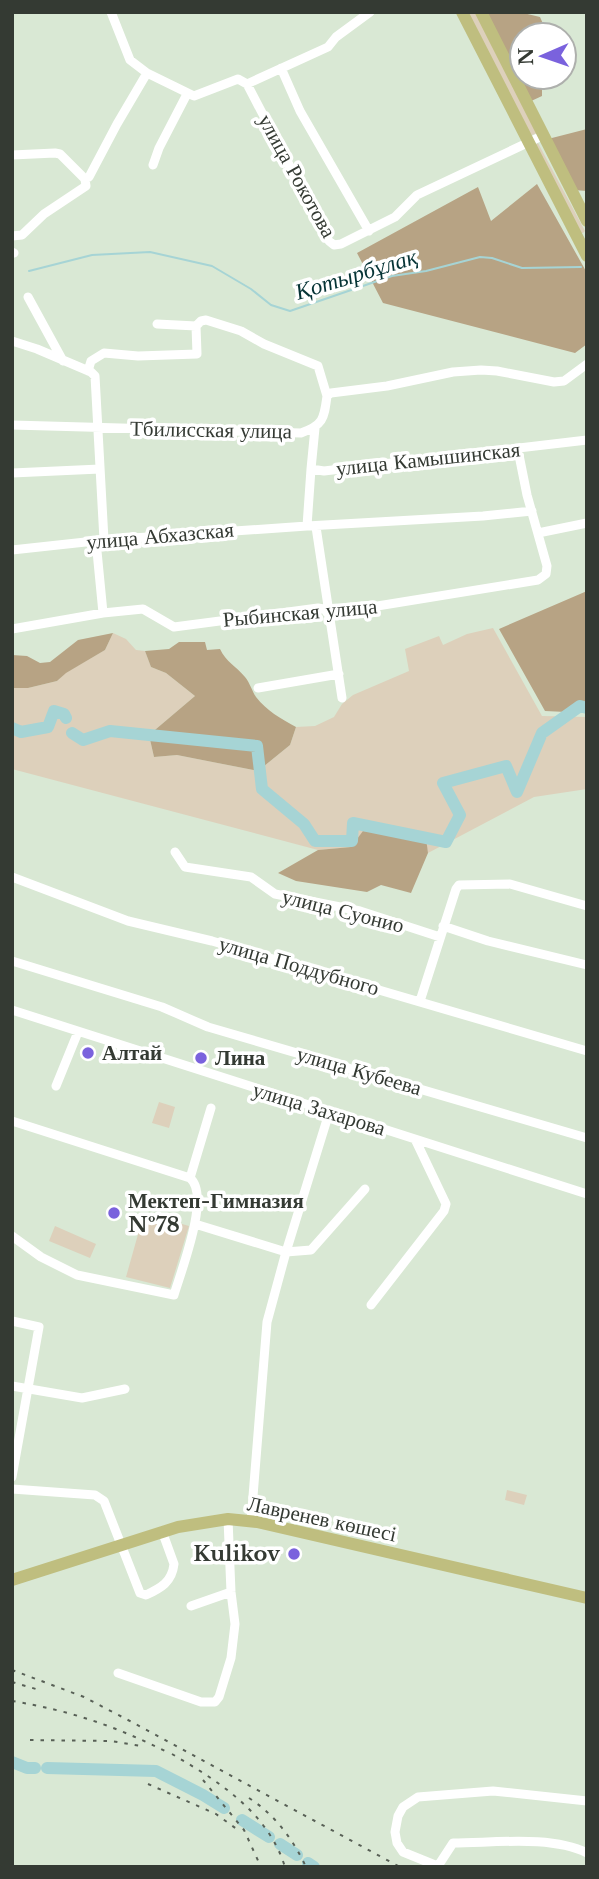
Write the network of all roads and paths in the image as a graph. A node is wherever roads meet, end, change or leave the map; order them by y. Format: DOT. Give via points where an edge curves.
graph roads {
  1 [pos="111,12"];
  2 [pos="370,12"];
  3 [pos="462,12"];
  4 [pos="481,12"];
  5 [pos="281,68"];
  6 [pos="148,73"];
  7 [pos="247,84"];
  8 [pos="187,94"];
  9 [pos="542,136"];
  10 [pos="527,144"];
  11 [pos="12,155"];
  12 [pos="153,165"];
  13 [pos="85,179"];
  14 [pos="587,221"];
  15 [pos="369,231"];
  16 [pos="12,236"];
  17 [pos="582,237"];
  18 [pos="587,256"];
  19 [pos="28,297"];
  20 [pos="158,324"];
  21 [pos="196,326"];
  22 [pos="12,341"];
  23 [pos="63,361"];
  24 [pos="587,364"];
  25 [pos="88,371"];
  26 [pos="327,396"];
  27 [pos="12,425"];
  28 [pos="97,428"];
  29 [pos="315,428"];
  30 [pos="587,440"];
  31 [pos="518,450"];
  32 [pos="100,469"];
  33 [pos="311,469"];
  34 [pos="12,473"];
  35 [pos="532,511"];
  36 [pos="587,523"];
  37 [pos="312,527"];
  38 [pos="538,533"];
  39 [pos="100,540"];
  40 [pos="12,550"];
  41 [pos="103,613"];
  42 [pos="328,614"];
  43 [pos="12,629"];
  44 [pos="339,674"];
  45 [pos="258,688"];
  46 [pos="342,698"];
  47 [pos="175,852"];
  48 [pos="12,877"];
  49 [pos="587,906"];
  50 [pos="443,926"];
  51 [pos="440,937"];
  52 [pos="12,961"];
  53 [pos="587,965"];
  54 [pos="420,1001"];
  55 [pos="12,1010"];
  56 [pos="78,1032"];
  57 [pos="587,1051"];
  58 [pos="56,1086"];
  59 [pos="211,1108"];
  60 [pos="329,1113"];
  61 [pos="12,1121"];
  62 [pos="587,1138"];
  63 [pos="415,1139"];
  64 [pos="190,1178"];
  65 [pos="365,1189"];
  66 [pos="587,1194"];
  67 [pos="195,1224"];
  68 [pos="12,1236"];
  69 [pos="286,1252"];
  70 [pos="372,1305"];
  71 [pos="12,1321"];
  72 [pos="12,1386"];
  73 [pos="125,1389"];
  74 [pos="29,1390"];
  75 [pos="15,1445"];
  76 [pos="12,1477"];
  77 [pos="12,1489"];
  78 [pos="228,1519"];
  79 [pos="251,1521"];
  80 [pos="162,1531"];
  81 [pos="120,1545"];
  82 [pos="12,1580"];
  83 [pos="230,1592"];
  84 [pos="587,1598"];
  85 [pos="191,1606"];
  86 [pos="118,1673"];
  87 [pos="587,1801"];
  88 [pos="587,1853"];
  89 [pos="439,1866"];
  1 -- 6 [label="street" via="130,60"];
  2 -- 5 [label="street" via="328,47"];
  3 -- 10 [label="main road"];
  4 -- 9 [label="main road"];
  5 -- 7 [label="street"];
  5 -- 15 [label="street" via="300,111"];
  6 -- 8 [label="street"];
  6 -- 13 [label="street" via="98,164"];
  7 -- 8 [label="street" via="238,79 199,95"];
  7 -- 15 [label="street, улица Рокотова" via="329,241 341,244"];
  8 -- 12 [label="street"];
  9 -- 10 [label="street, улица Рокотова"];
  9 -- 14 [label="main road"];
  10 -- 15 [label="street, улица Рокотова" via="417,195 395,217"];
  10 -- 17 [label="main road"];
  11 -- 13 [label="street" via="55,153"];
  13 -- 16 [label="street" via="86,186 79,192 44,214 22,235"];
  17 -- 18 [label="main road"];
  19 -- 23 [label="street"];
  20 -- 21 [label="street"];
  21 -- 25 [label="street" via="197,354 104,353 91,361"];
  21 -- 26 [label="street" via="206,320 312,362 318,366"];
  22 -- 23 [label="street"];
  23 -- 25 [label="street"];
  24 -- 26 [label="street" via="564,381 497,371 453,372"];
  25 -- 28 [label="street" via="95,376"];
  26 -- 29 [label="street, Тбилисская улица" via="324,416"];
  27 -- 28 [label="street, Тбилисская улица"];
  28 -- 29 [label="street, Тбилисская улица" via="279,433"];
  28 -- 32 [label="street"];
  29 -- 33 [label="street, улица Камышинская"];
  30 -- 31 [label="street, улица Камышинская"];
  31 -- 33 [label="street, улица Камышинская"];
  31 -- 35 [label="street, Рыбинская улица"];
  32 -- 34 [label="street"];
  32 -- 39 [label="street"];
  33 -- 37 [label="street"];
  35 -- 37 [label="street, улица Абхазская"];
  35 -- 38 [label="street, Рыбинская улица"];
  36 -- 38 [label="street"];
  37 -- 39 [label="street, улица Абхазская"];
  37 -- 42 [label="street"];
  38 -- 42 [label="street, Рыбинская улица" via="547,566 538,580"];
  39 -- 40 [label="street, улица Абхазская"];
  39 -- 41 [label="street"];
  41 -- 42 [label="street, Рыбинская улица" via="143,609 174,627 318,608"];
  41 -- 43 [label="street, Рыбинская улица"];
  42 -- 44 [label="street"];
  44 -- 45 [label="street"];
  44 -- 46 [label="street"];
  47 -- 51 [label="street, улица Суонио" via="185,867 251,877 275,894 360,911"];
  48 -- 54 [label="street, улица Поддубного" via="128,921"];
  49 -- 50 [label="street" via="510,884 463,884 456,889"];
  50 -- 51 [label="street"];
  50 -- 53 [label="street"];
  51 -- 54 [label="street"];
  52 -- 62 [label="street, улица Кубеева" via="162,1007 208,1027"];
  54 -- 57 [label="street, улица Поддубного"];
  55 -- 56 [label="street, улица Захарова"];
  56 -- 58 [label="street"];
  56 -- 60 [label="street, улица Захарова"];
  59 -- 64 [label="street"];
  60 -- 63 [label="street, улица Захарова"];
  60 -- 69 [label="street"];
  61 -- 64 [label="street"];
  63 -- 66 [label="street, улица Захарова"];
  63 -- 70 [label="street" via="446,1204"];
  64 -- 67 [label="street" via="198,1188"];
  65 -- 69 [label="street" via="313,1248"];
  67 -- 68 [label="street" via="174,1295 77,1275"];
  67 -- 69 [label="street"];
  69 -- 79 [label="street" via="267,1322"];
  71 -- 74 [label="street" via="39,1328"];
  72 -- 74 [label="street"];
  73 -- 74 [label="street" via="82,1398"];
  74 -- 75 [label="street"];
  75 -- 76 [label="street"];
  77 -- 81 [label="street" via="95,1494 104,1501"];
  78 -- 79 [label="main road, Лавренев көшесі"];
  78 -- 80 [label="main road, Лавренев көшесі"];
  78 -- 83 [label="street"];
  79 -- 84 [label="main road, Лавренев көшесі"];
  80 -- 81 [label="main road, Лавренев көшесі"];
  80 -- 81 [label="street" via="174,1570 168,1583 146,1595 139,1593"];
  81 -- 82 [label="main road, Лавренев көшесі"];
  83 -- 85 [label="street"];
  83 -- 86 [label="street" via="235,1625 231,1658 215,1702 201,1702"];
  87 -- 89 [label="street" via="493,1791 418,1797 398,1816 397,1843 403,1852"];
  88 -- 89 [label="street" via="539,1843 453,1843"];
}
